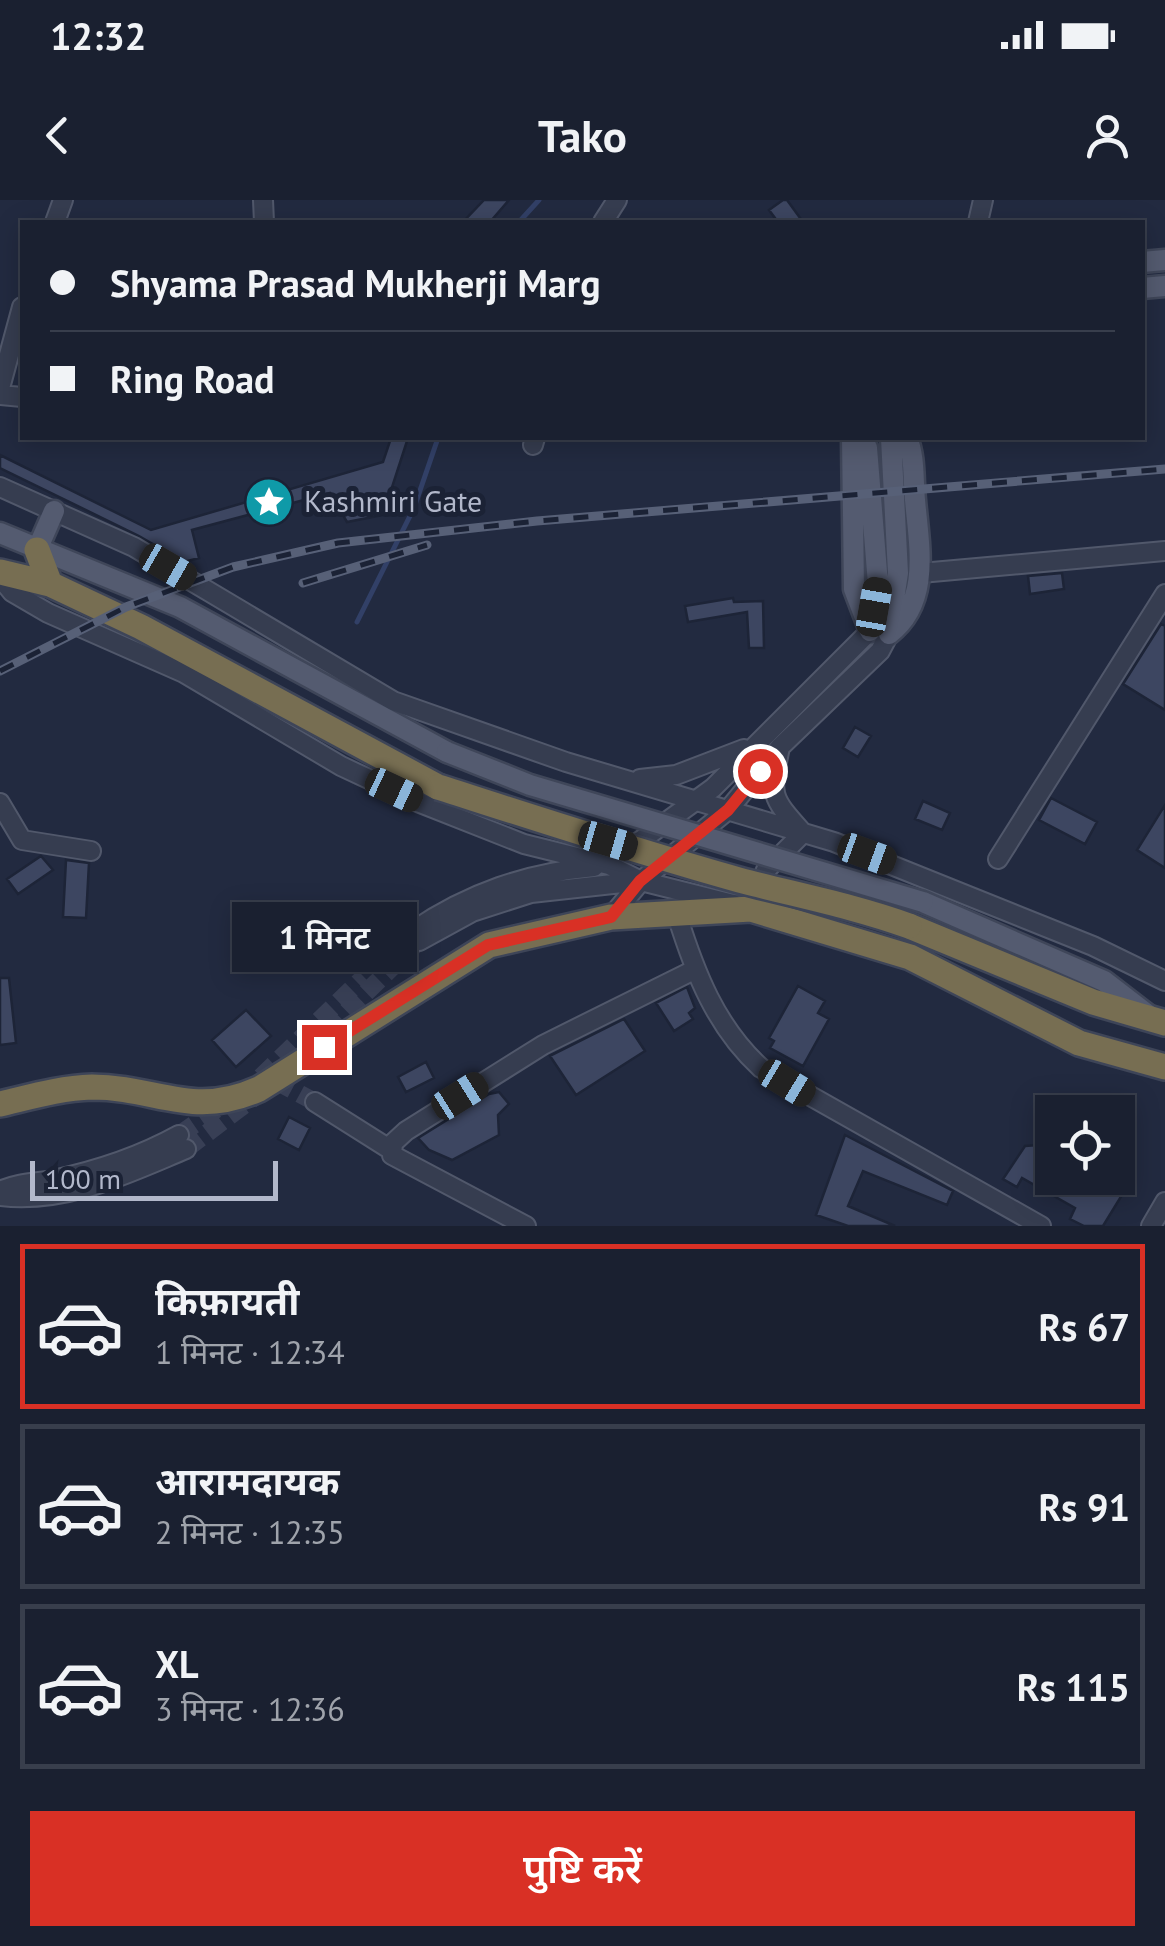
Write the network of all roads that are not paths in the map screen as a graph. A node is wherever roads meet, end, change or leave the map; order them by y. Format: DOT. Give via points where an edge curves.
graph roads {
  1 [pos="20,315"];
  2 [pos="0,392"];
  3 [pos="852,440"];
  4 [pos="863,440"];
  5 [pos="891,440"];
  6 [pos="907,440"];
  7 [pos="0,486"];
  8 [pos="54,511"];
  9 [pos="0,534"];
  10 [pos="37,550"];
  11 [pos="1165,551"];
  12 [pos="921,573"];
  13 [pos="0,574"];
  14 [pos="50,584"];
  15 [pos="1165,594"];
  16 [pos="879,632"];
  17 [pos="184,673"];
  18 [pos="236,680"];
  19 [pos="752,746"];
  20 [pos="780,747"];
  21 [pos="629,780"];
  22 [pos="694,800"];
  23 [pos="0,803"];
  24 [pos="728,810"];
  25 [pos="803,834"];
  26 [pos="91,851"];
  27 [pos="998,859"];
  28 [pos="609,865"];
  29 [pos="640,881"];
  30 [pos="751,909"];
  31 [pos="677,915"];
  32 [pos="611,917"];
  33 [pos="694,970"];
  34 [pos="1165,981"];
  35 [pos="1098,991"];
  36 [pos="1159,1021"];
  37 [pos="1165,1067"];
  38 [pos="315,1102"];
  39 [pos="0,1104"];
  40 [pos="182,1142"];
  41 [pos="391,1150"];
  42 [pos="0,1193"];
  43 [pos="1165,1202"];
  44 [pos="526,1226"];
  45 [pos="1040,1226"];
  46 [pos="1151,1226"];
  1 -- 2 [label="street"];
  3 -- 16 [label="main road" via="854,590"];
  4 -- 16 [label="main road"];
  5 -- 16 [label="main road" via="898,573"];
  6 -- 12 [label="main road"];
  7 -- 8 [label="street"];
  8 -- 10 [label="main road"];
  8 -- 21 [label="street" via="134,548 394,701"];
  9 -- 10 [label="main road"];
  10 -- 14 [label="highway"];
  10 -- 35 [label="main road, bridge" via="180,608 447,752 530,785 923,902"];
  11 -- 12 [label="street"];
  12 -- 16 [label="main road" via="913,603"];
  13 -- 14 [label="highway"];
  13 -- 17 [label="street" via="12,592 48,613"];
  14 -- 18 [label="highway"];
  15 -- 27 [label="street"];
  16 -- 19 [label="street"];
  16 -- 20 [label="street" via="880,651"];
  17 -- 18 [label="highway"];
  17 -- 28 [label="street" via="341,766 420,803 524,844"];
  18 -- 35 [label="highway, bridge" via="438,787 742,880 866,910"];
  19 -- 21 [label="street" via="676,776"];
  19 -- 22 [label="street"];
  20 -- 24 [label="street"];
  20 -- 25 [label="street" via="772,789"];
  21 -- 22 [label="street"];
  22 -- 24 [label="street"];
  22 -- 28 [label="street"];
  23 -- 26 [label="street" via="22,840"];
  24 -- 25 [label="street"];
  24 -- 29 [label="street"];
  25 -- 30 [label="street" via="766,870"];
  25 -- 34 [label="street" via="933,878"];
  28 -- 29 [label="street"];
  28 -- 29 [label="street" via="553,870 483,891 444,910 416,936 531,893"];
  29 -- 30 [label="street"];
  29 -- 32 [label="street"];
  30 -- 31 [label="highway"];
  30 -- 37 [label="highway" via="910,957 1079,1043"];
  31 -- 32 [label="highway"];
  31 -- 33 [label="street"];
  32 -- 39 [label="highway" via="488,945 231,1102 202,1104 96,1087"];
  33 -- 41 [label="street" via="543,1045 406,1131"];
  33 -- 45 [label="street" via="734,1043 761,1068"];
  35 -- 36 [label="highway"];
  38 -- 41 [label="street"];
  40 -- 42 [label="street" via="120,1177 53,1197"];
  41 -- 44 [label="street"];
  43 -- 46 [label="street"];
}
